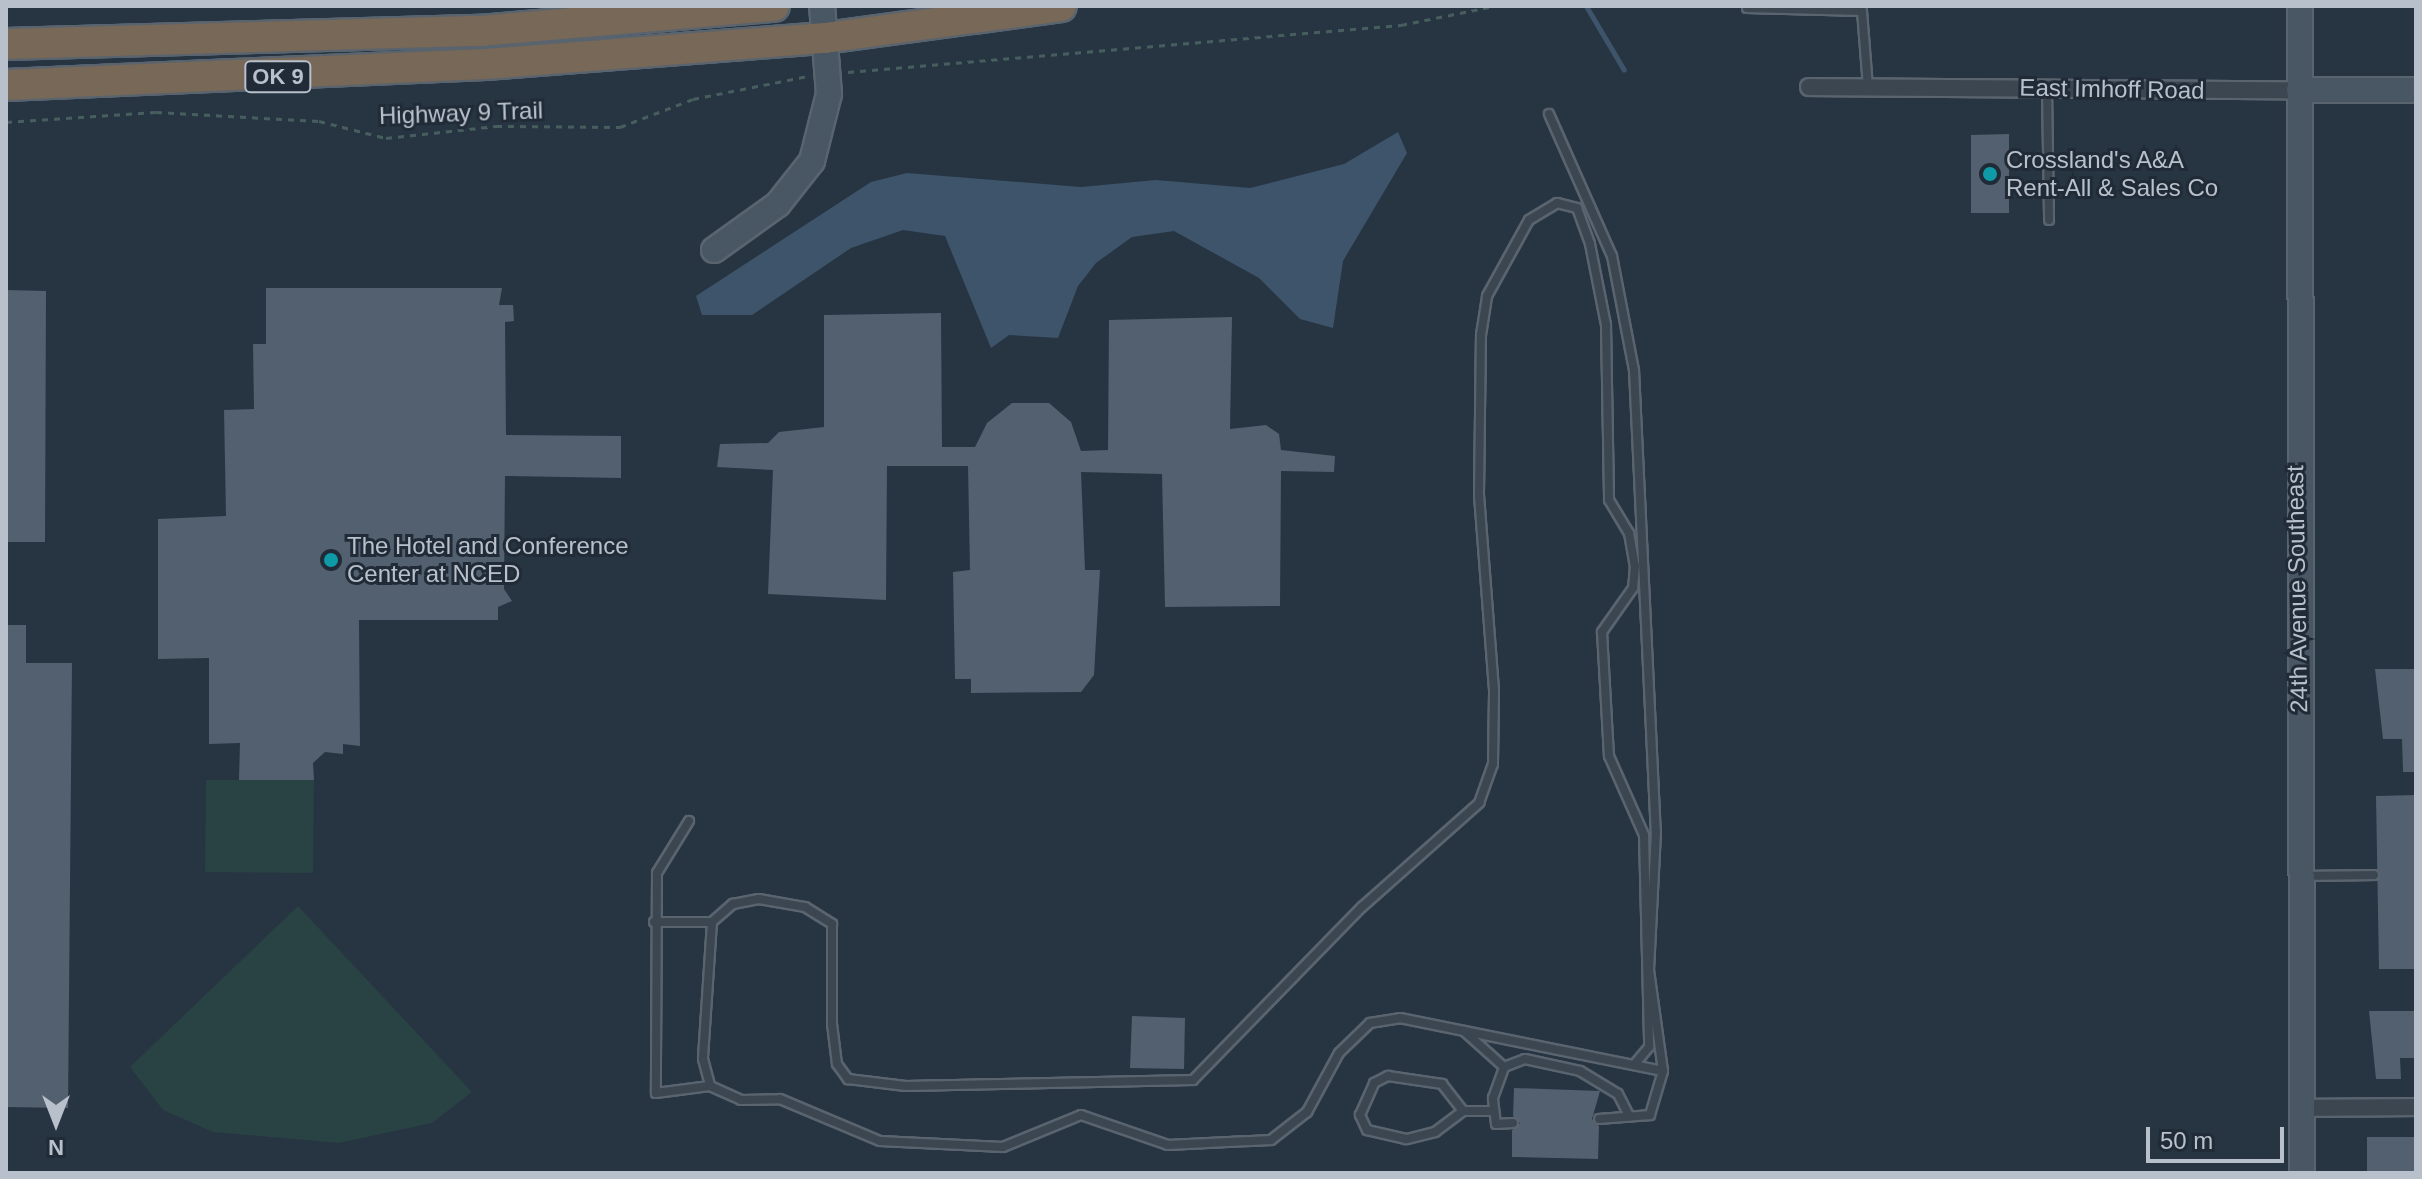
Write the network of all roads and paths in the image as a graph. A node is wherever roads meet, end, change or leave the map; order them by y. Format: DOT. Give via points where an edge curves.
graph roads {
  1 [pos="774,6"];
  2 [pos="822,6"];
  3 [pos="1061,6"];
  4 [pos="1494,6"];
  5 [pos="2300,6"];
  6 [pos="1747,8"];
  7 [pos="825,38"];
  8 [pos="6,44"];
  9 [pos="855,72"];
  10 [pos="814,75"];
  11 [pos="6,85"];
  12 [pos="1809,87"];
  13 [pos="1868,87"];
  14 [pos="2047,88"];
  15 [pos="2299,90"];
  16 [pos="2416,90"];
  17 [pos="1549,114"];
  18 [pos="6,122"];
  19 [pos="2049,220"];
  20 [pos="714,250"];
  21 [pos="689,821"];
  22 [pos="2374,875"];
  23 [pos="2299,876"];
  24 [pos="654,922"];
  25 [pos="712,922"];
  26 [pos="1464,1031"];
  27 [pos="1634,1065"];
  28 [pos="1504,1067"];
  29 [pos="1663,1071"];
  30 [pos="710,1086"];
  31 [pos="2416,1107"];
  32 [pos="2301,1108"];
  33 [pos="1463,1111"];
  34 [pos="1494,1111"];
  35 [pos="1629,1116"];
  36 [pos="1599,1119"];
  37 [pos="1513,1123"];
  38 [pos="2302,1173"];
  1 -- 8 [label="highway, OK 9" via="480,31"];
  2 -- 7 [label="street"];
  3 -- 7 [label="highway, OK 9"];
  4 -- 9 [label="path" via="1401,25"];
  5 -- 15 [label="street, 24th Avenue Southeast"];
  6 -- 13 [label="lane" via="1862,11"];
  7 -- 11 [label="highway, OK 9" via="149,84"];
  7 -- 20 [label="street" via="829,94 812,161 778,204"];
  10 -- 18 [label="path, Highway 9 Trail" via="693,99 620,127 496,126 386,138 319,121 156,112"];
  12 -- 13 [label="street, East Imhoff Road"];
  13 -- 14 [label="street, East Imhoff Road"];
  14 -- 15 [label="street, East Imhoff Road"];
  14 -- 19 [label="lane"];
  15 -- 16 [label="street, East Imhoff Road"];
  15 -- 23 [label="street, 24th Avenue Southeast"];
  17 -- 29 [label="lane" via="1612,256 1634,370 1656,832 1649,970"];
  21 -- 24 [label="lane" via="657,873"];
  22 -- 23 [label="lane"];
  23 -- 32 [label="street, 24th Avenue Southeast"];
  24 -- 25 [label="lane"];
  24 -- 30 [label="lane" via="656,1093"];
  25 -- 27 [label="lane" via="733,904 759,899 805,907 832,924 832,1024 837,1064 848,1079 906,1086 1193,1080 1362,907 1479,803 1493,764 1494,690 1479,495 1483,322 1487,296 1529,220 1557,203 1577,208 1590,244 1606,325 1609,500 1629,533 1635,566 1633,588 1602,632 1609,756 1644,835 1649,1047"];
  25 -- 30 [label="lane" via="703,1059"];
  26 -- 27 [label="lane"];
  26 -- 28 [label="lane"];
  26 -- 30 [label="lane" via="1400,1018 1370,1023 1339,1053 1307,1112 1271,1140 1168,1145 1081,1115 1003,1147 880,1141 826,1113 780,1099 741,1100"];
  27 -- 29 [label="lane"];
  28 -- 34 [label="lane"];
  28 -- 35 [label="lane" via="1525,1059 1580,1071 1618,1094"];
  29 -- 35 [label="lane" via="1650,1115"];
  31 -- 32 [label="street"];
  32 -- 38 [label="street, 24th Avenue Southeast"];
  33 -- 33 [label="lane" via="1442,1084 1388,1076 1374,1083 1360,1115 1367,1130 1406,1139 1435,1132"];
  33 -- 34 [label="lane"];
  34 -- 37 [label="lane" via="1496,1124"];
  35 -- 36 [label="lane"];
}
